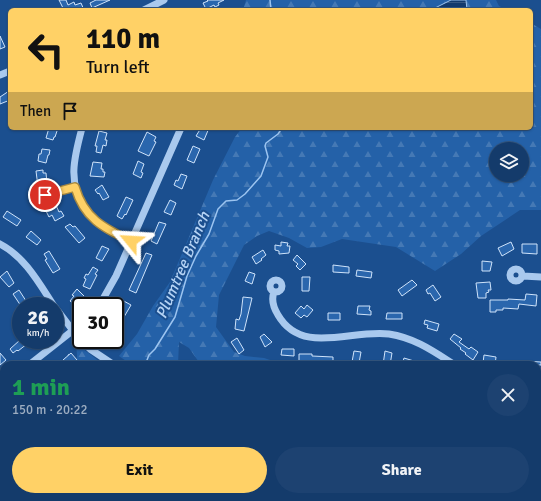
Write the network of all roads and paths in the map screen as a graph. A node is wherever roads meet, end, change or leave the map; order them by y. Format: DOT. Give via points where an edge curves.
graph roads {
  1 [pos="164,0"];
  2 [pos="159,7"];
  3 [pos="82,130"];
  4 [pos="180,130"];
  5 [pos="75,187"];
  6 [pos="43,196"];
  7 [pos="131,241"];
  8 [pos="0,244"];
  9 [pos="523,276"];
  10 [pos="541,277"];
  11 [pos="274,292"];
  12 [pos="48,297"];
  13 [pos="104,297"];
  14 [pos="64,320"];
  15 [pos="72,331"];
  16 [pos="90,349"];
  17 [pos="69,354"];
  18 [pos="64,359"];
  19 [pos="34,361"];
  20 [pos="108,361"];
  21 [pos="449,361"];
  1 -- 2 [label="street"];
  3 -- 5 [label="street" via="74,162"];
  4 -- 7 [label="street"];
  5 -- 6 [label="street"];
  5 -- 7 [label="street" via="82,204 96,222"];
  7 -- 13 [label="street"];
  8 -- 12 [label="street" via="20,258"];
  9 -- 10 [label="street"];
  11 -- 21 [label="street" via="272,301 275,310 283,322 297,334 315,339 388,334 427,347"];
  14 -- 15 [label="street"];
  15 -- 19 [label="street"];
  16 -- 20 [label="street"];
  17 -- 18 [label="path"];
}
